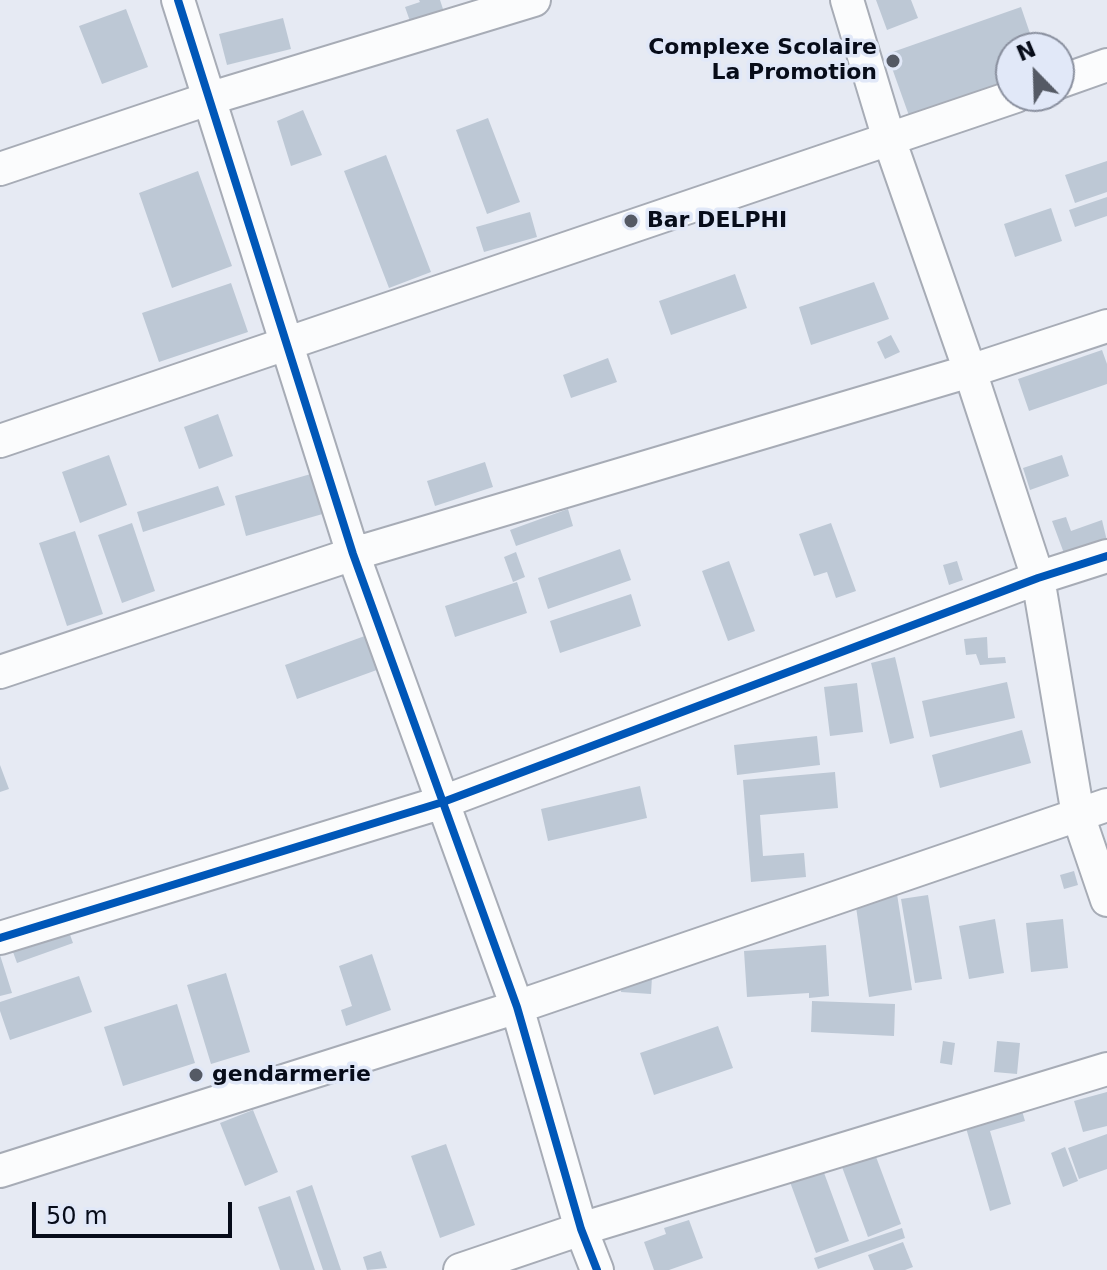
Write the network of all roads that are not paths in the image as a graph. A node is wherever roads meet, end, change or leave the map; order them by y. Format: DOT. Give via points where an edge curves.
graph roads {
  1 [pos="178,0"];
  2 [pos="534,0"];
  3 [pos="847,0"];
  4 [pos="1107,65"];
  5 [pos="1075,76"];
  6 [pos="208,99"];
  7 [pos="995,103"];
  8 [pos="889,139"];
  9 [pos="0,169"];
  10 [pos="1107,326"];
  11 [pos="286,345"];
  12 [pos="970,371"];
  13 [pos="0,441"];
  14 [pos="353,554"];
  15 [pos="1107,556"];
  16 [pos="1038,578"];
  17 [pos="0,672"];
  18 [pos="443,802"];
  19 [pos="1093,810"];
  20 [pos="1107,900"];
  21 [pos="0,938"];
  22 [pos="517,1007"];
  23 [pos="1107,1069"];
  24 [pos="0,1171"];
  25 [pos="581,1229"];
  26 [pos="460,1270"];
  27 [pos="597,1270"];
  1 -- 6 [label="street"];
  2 -- 6 [label="street"];
  3 -- 8 [label="street"];
  4 -- 5 [label="street"];
  6 -- 9 [label="street"];
  6 -- 11 [label="street"];
  7 -- 8 [label="street"];
  8 -- 11 [label="street"];
  8 -- 12 [label="street"];
  10 -- 12 [label="street"];
  11 -- 13 [label="street"];
  11 -- 14 [label="street"];
  12 -- 14 [label="street"];
  12 -- 16 [label="street"];
  14 -- 17 [label="street"];
  14 -- 18 [label="street"];
  15 -- 16 [label="street"];
  16 -- 18 [label="street"];
  16 -- 19 [label="street"];
  18 -- 21 [label="street"];
  18 -- 22 [label="street"];
  19 -- 20 [label="street"];
  19 -- 22 [label="street"];
  22 -- 24 [label="street"];
  22 -- 25 [label="street"];
  23 -- 25 [label="street"];
  25 -- 26 [label="street"];
  25 -- 27 [label="street"];
}
